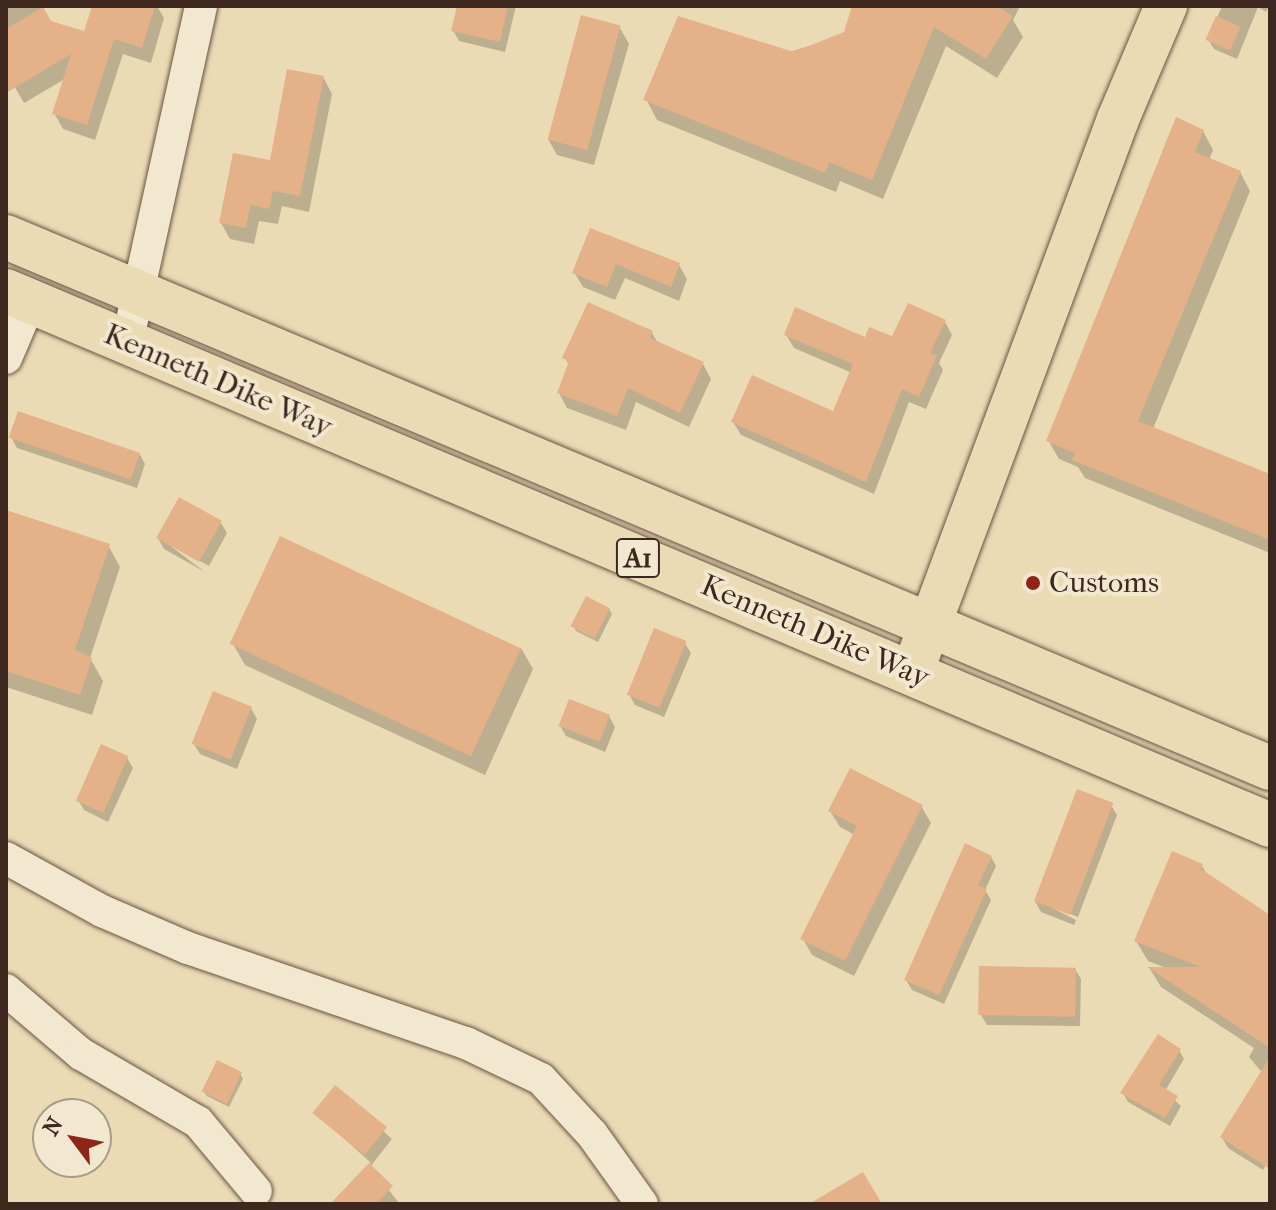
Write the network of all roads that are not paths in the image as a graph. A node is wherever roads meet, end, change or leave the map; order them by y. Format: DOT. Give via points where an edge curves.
graph roads {
  1 [pos="201,6"];
  2 [pos="1166,6"];
  3 [pos="6,237"];
  4 [pos="18,296"];
  5 [pos="141,296"];
  6 [pos="127,343"];
  7 [pos="6,358"];
  8 [pos="440,419"];
  9 [pos="420,465"];
  10 [pos="620,495"];
  11 [pos="599,541"];
  12 [pos="932,624"];
  13 [pos="912,673"];
  14 [pos="1270,768"];
  15 [pos="1270,825"];
  16 [pos="6,858"];
  17 [pos="6,990"];
  18 [pos="256,1191"];
  19 [pos="642,1204"];
  1 -- 5 [label="street" via="166,155"];
  2 -- 12 [label="main road" via="1118,119"];
  3 -- 5 [label="highway, Kenneth Dike Way / A1"];
  4 -- 6 [label="highway, Kenneth Dike Way / A1"];
  4 -- 7 [label="street"];
  5 -- 6 [label="street"];
  5 -- 8 [label="highway, Kenneth Dike Way / A1"];
  6 -- 9 [label="highway, Kenneth Dike Way / A1"];
  8 -- 9 [label="highway"];
  8 -- 10 [label="highway, Kenneth Dike Way / A1"];
  9 -- 11 [label="highway, Kenneth Dike Way / A1"];
  10 -- 11 [label="highway"];
  10 -- 12 [label="highway, Kenneth Dike Way / A1"];
  11 -- 13 [label="highway, Kenneth Dike Way / A1"];
  12 -- 13 [label="main road"];
  12 -- 14 [label="highway, Kenneth Dike Way / A1"];
  13 -- 15 [label="highway, Kenneth Dike Way / A1"];
  16 -- 19 [label="street" via="102,911 188,948 466,1043 541,1079 592,1134"];
  17 -- 18 [label="street" via="81,1054 198,1122"];
}
